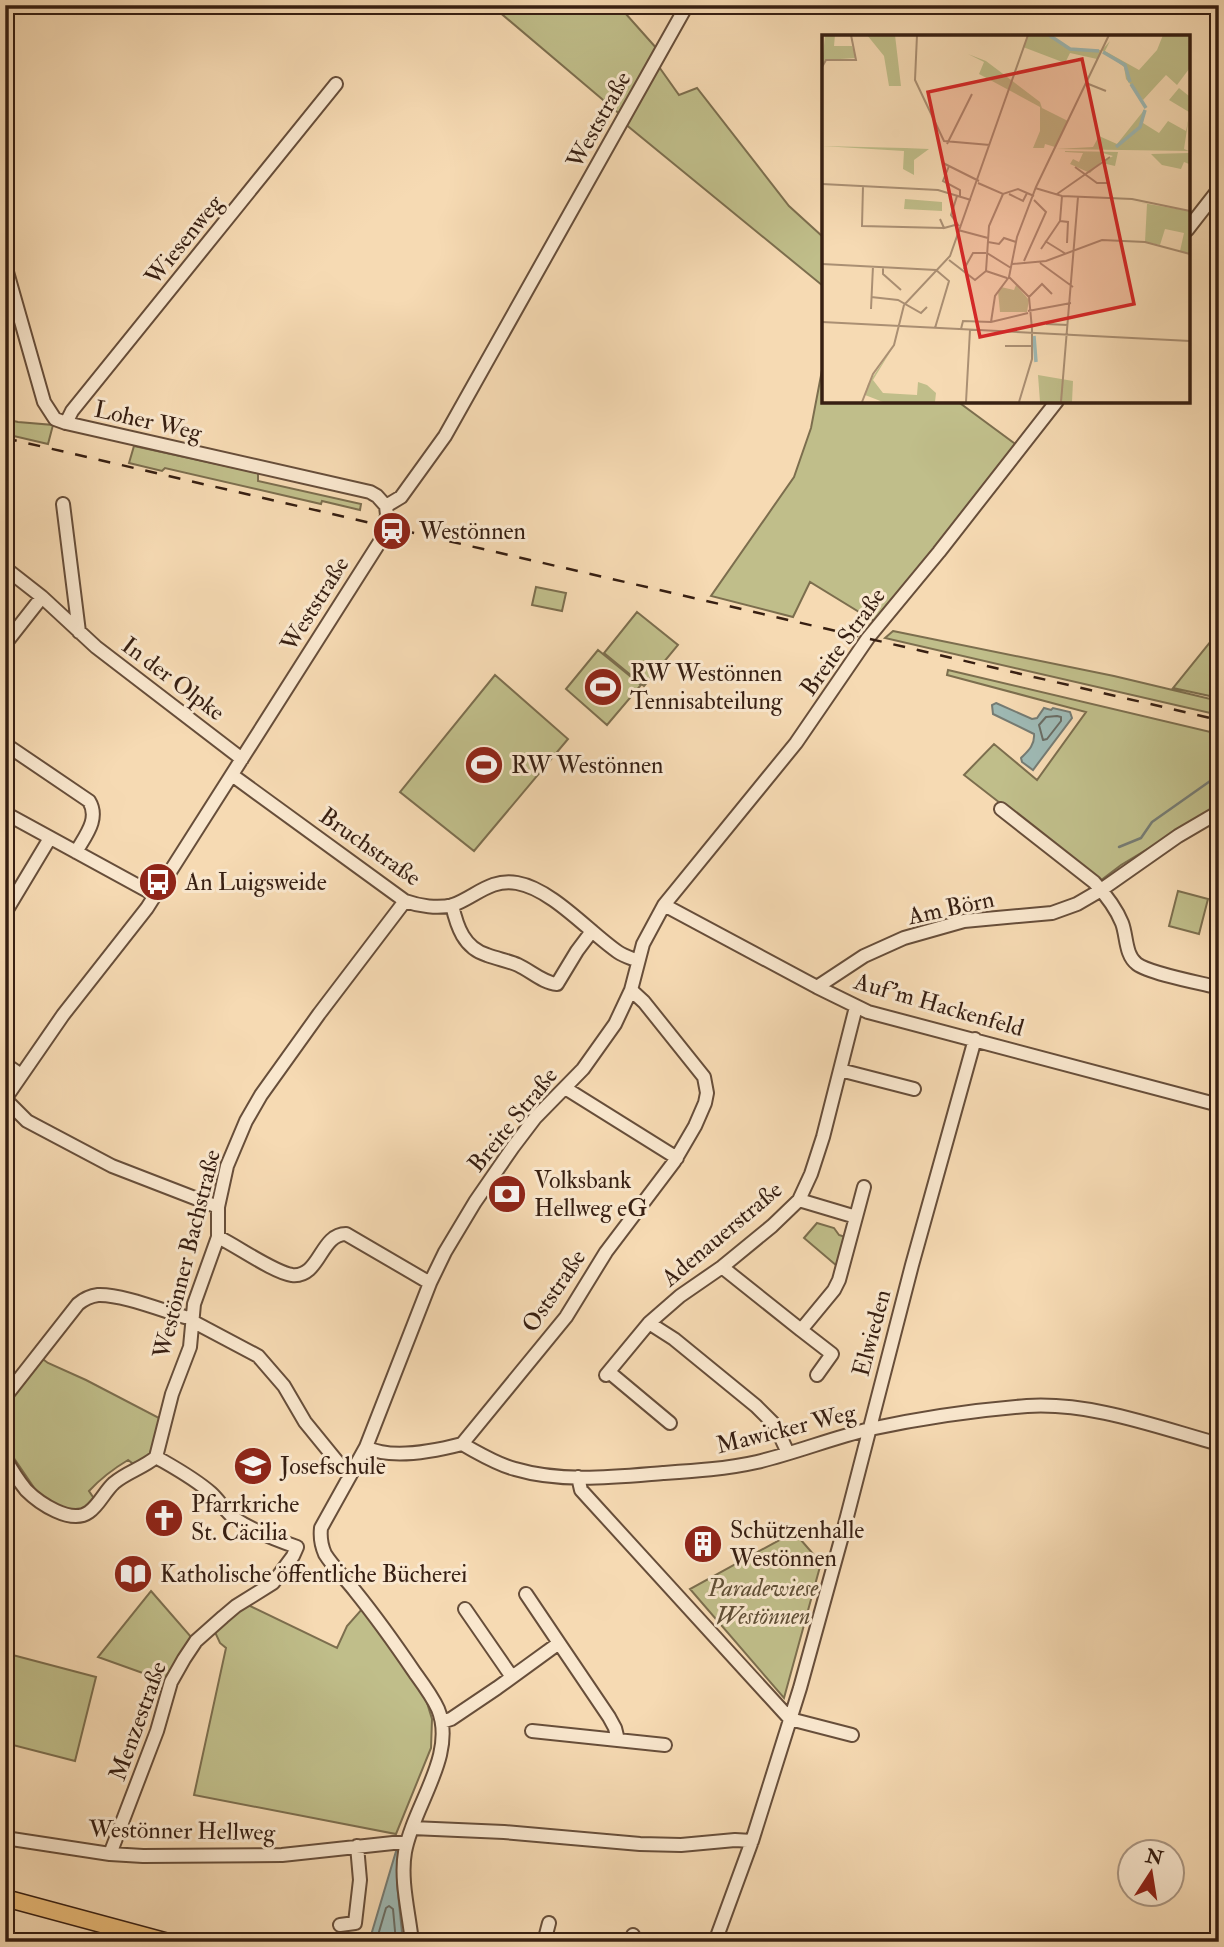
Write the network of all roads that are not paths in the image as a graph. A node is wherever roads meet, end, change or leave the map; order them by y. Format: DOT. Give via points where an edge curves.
graph roads {
  1 [pos="687,5"];
  2 [pos="336,84"];
  3 [pos="1219,190"];
  4 [pos="1189,228"];
  5 [pos="5,265"];
  6 [pos="1056,402"];
  7 [pos="66,423"];
  8 [pos="63,504"];
  9 [pos="386,506"];
  10 [pos="5,568"];
  11 [pos="41,597"];
  12 [pos="79,632"];
  13 [pos="5,644"];
  14 [pos="5,744"];
  15 [pos="242,759"];
  16 [pos="232,775"];
  17 [pos="1001,809"];
  18 [pos="1219,812"];
  19 [pos="5,813"];
  20 [pos="50,838"];
  21 [pos="76,852"];
  22 [pos="1101,890"];
  23 [pos="155,895"];
  24 [pos="405,901"];
  25 [pos="452,905"];
  26 [pos="664,905"];
  27 [pos="5,913"];
  28 [pos="592,931"];
  29 [pos="638,961"];
  30 [pos="1219,986"];
  31 [pos="817,987"];
  32 [pos="631,990"];
  33 [pos="856,1007"];
  34 [pos="975,1039"];
  35 [pos="5,1064"];
  36 [pos="840,1070"];
  37 [pos="21,1074"];
  38 [pos="565,1088"];
  39 [pos="914,1089"];
  40 [pos="5,1099"];
  41 [pos="1219,1105"];
  42 [pos="677,1158"];
  43 [pos="864,1187"];
  44 [pos="799,1200"];
  45 [pos="219,1207"];
  46 [pos="856,1217"];
  47 [pos="218,1237"];
  48 [pos="722,1267"];
  49 [pos="430,1283"];
  50 [pos="188,1319"];
  51 [pos="649,1323"];
  52 [pos="801,1330"];
  53 [pos="817,1375"];
  54 [pos="5,1397"];
  55 [pos="670,1423"];
  56 [pos="869,1430"];
  57 [pos="462,1444"];
  58 [pos="1219,1444"];
  59 [pos="366,1447"];
  60 [pos="788,1454"];
  61 [pos="156,1457"];
  62 [pos="5,1458"];
  63 [pos="349,1476"];
  64 [pos="578,1477"];
  65 [pos="320,1541"];
  66 [pos="297,1547"];
  67 [pos="526,1594"];
  68 [pos="465,1609"];
  69 [pos="559,1643"];
  70 [pos="512,1677"];
  71 [pos="790,1719"];
  72 [pos="442,1722"];
  73 [pos="532,1731"];
  74 [pos="852,1735"];
  75 [pos="618,1740"];
  76 [pos="665,1745"];
  77 [pos="412,1828"];
  78 [pos="5,1838"];
  79 [pos="752,1841"];
  80 [pos="407,1843"];
  81 [pos="358,1846"];
  82 [pos="110,1854"];
  83 [pos="5,1898"];
  84 [pos="549,1923"];
  85 [pos="340,1925"];
  86 [pos="168,1942"];
  87 [pos="412,1942"];
  88 [pos="544,1942"];
  89 [pos="715,1942"];
  1 -- 9 [label="street, Weststraße" via="445,436 401,497"];
  2 -- 7 [label="street, Wiesenweg"];
  3 -- 4 [label="street"];
  5 -- 7 [label="street, Loher Weg" via="44,402 55,419"];
  6 -- 26 [label="street, Breite Straße" via="868,638 796,743"];
  7 -- 9 [label="street, Loher Weg" via="369,492"];
  8 -- 12 [label="street"];
  9 -- 15 [label="street, Weststraße" via="381,540"];
  10 -- 11 [label="street, In der Olpke"];
  11 -- 12 [label="street, In der Olpke"];
  11 -- 13 [label="street"];
  12 -- 15 [label="street, In der Olpke"];
  14 -- 21 [label="street" via="93,807 93,821"];
  15 -- 16 [label="street, Weststraße"];
  16 -- 23 [label="street, Weststraße"];
  16 -- 24 [label="street, Bruchstraße"];
  17 -- 22 [label="street"];
  18 -- 22 [label="street, Am Börn"];
  19 -- 20 [label="street"];
  20 -- 21 [label="street"];
  20 -- 27 [label="street"];
  21 -- 23 [label="street"];
  22 -- 30 [label="street" via="1124,926 1133,961 1147,969"];
  22 -- 31 [label="street, Am Börn" via="1052,913 964,922 904,938 864,956"];
  23 -- 37 [label="street, Weststraße"];
  24 -- 25 [label="street, Bruchstraße"];
  24 -- 45 [label="street, Westönner Bachstraße" via="256,1104 227,1166"];
  25 -- 28 [label="street, Bruchstraße" via="490,885 516,882 543,893"];
  25 -- 28 [label="street" via="460,932 472,948 517,964 550,983 557,984"];
  26 -- 29 [label="street, Breite Straße"];
  26 -- 31 [label="street, Auf'm Hackenfeld"];
  28 -- 29 [label="street, Bruchstraße" via="620,954"];
  29 -- 32 [label="street, Breite Straße"];
  31 -- 33 [label="street, Auf'm Hackenfeld"];
  32 -- 38 [label="street, Breite Straße" via="606,1038"];
  32 -- 42 [label="street, Oststraße" via="707,1086 700,1114"];
  33 -- 34 [label="street, Auf'm Hackenfeld"];
  33 -- 36 [label="street, Adenauerstraße"];
  34 -- 41 [label="street, Auf'm Hackenfeld"];
  34 -- 56 [label="street, Elwieden"];
  35 -- 37 [label="street"];
  36 -- 39 [label="street"];
  36 -- 44 [label="street, Adenauerstraße" via="823,1137"];
  37 -- 40 [label="street, Weststraße"];
  38 -- 42 [label="street"];
  38 -- 49 [label="street, Breite Straße" via="535,1118 475,1202"];
  40 -- 45 [label="street" via="27,1121 112,1166"];
  42 -- 57 [label="street, Oststraße" via="606,1252 566,1317"];
  43 -- 46 [label="street"];
  44 -- 46 [label="street"];
  44 -- 48 [label="street, Adenauerstraße"];
  45 -- 47 [label="street, Westönner Bachstraße"];
  46 -- 52 [label="street" via="839,1280"];
  47 -- 49 [label="street" via="276,1269 302,1275 334,1237 346,1234"];
  47 -- 50 [label="street, Westönner Bachstraße"];
  48 -- 51 [label="street, Adenauerstraße"];
  48 -- 52 [label="street"];
  49 -- 59 [label="street, Breite Straße"];
  50 -- 54 [label="street" via="113,1296 83,1300"];
  50 -- 61 [label="street, Westönner Bachstraße" via="190,1347"];
  50 -- 63 [label="street" via="258,1356"];
  51 -- 55 [label="street, Adenauerstraße" via="608,1373"];
  51 -- 60 [label="street" via="756,1406 775,1424"];
  52 -- 53 [label="street" via="832,1354"];
  56 -- 58 [label="street, Mawicker Weg" via="954,1414 1053,1406 1086,1408"];
  56 -- 60 [label="street, Mawicker Weg"];
  56 -- 71 [label="street, Elwieden"];
  57 -- 59 [label="street" via="395,1454"];
  57 -- 64 [label="street, Mawicker Weg" via="516,1470"];
  59 -- 63 [label="street, Breite Straße"];
  60 -- 64 [label="street, Mawicker Weg" via="712,1469"];
  61 -- 62 [label="street" via="112,1485 90,1511 71,1516 37,1499"];
  61 -- 66 [label="street" via="196,1480 238,1521"];
  63 -- 65 [label="street, Breite Straße" via="321,1528"];
  64 -- 71 [label="street" via="586,1496"];
  65 -- 66 [label="street"];
  65 -- 72 [label="street" via="431,1696"];
  66 -- 82 [label="street, Menzestraße" via="273,1583 223,1617 184,1659 171,1682"];
  67 -- 69 [label="street"];
  68 -- 70 [label="street"];
  69 -- 70 [label="street"];
  69 -- 75 [label="street" via="610,1717"];
  70 -- 72 [label="street"];
  71 -- 74 [label="street"];
  71 -- 79 [label="street, Elwieden"];
  72 -- 77 [label="street" via="441,1752"];
  73 -- 75 [label="street"];
  75 -- 76 [label="street"];
  77 -- 79 [label="street" via="640,1844"];
  77 -- 80 [label="street"];
  78 -- 82 [label="street, Westönner Hellweg"];
  79 -- 89 [label="street, Elwieden"];
  80 -- 81 [label="street, Westönner Hellweg"];
  80 -- 87 [label="street" via="404,1871"];
  81 -- 82 [label="street, Westönner Hellweg" via="282,1855"];
  81 -- 85 [label="street" via="355,1923"];
  83 -- 86 [label="main road"];
  84 -- 88 [label="street"];
}
